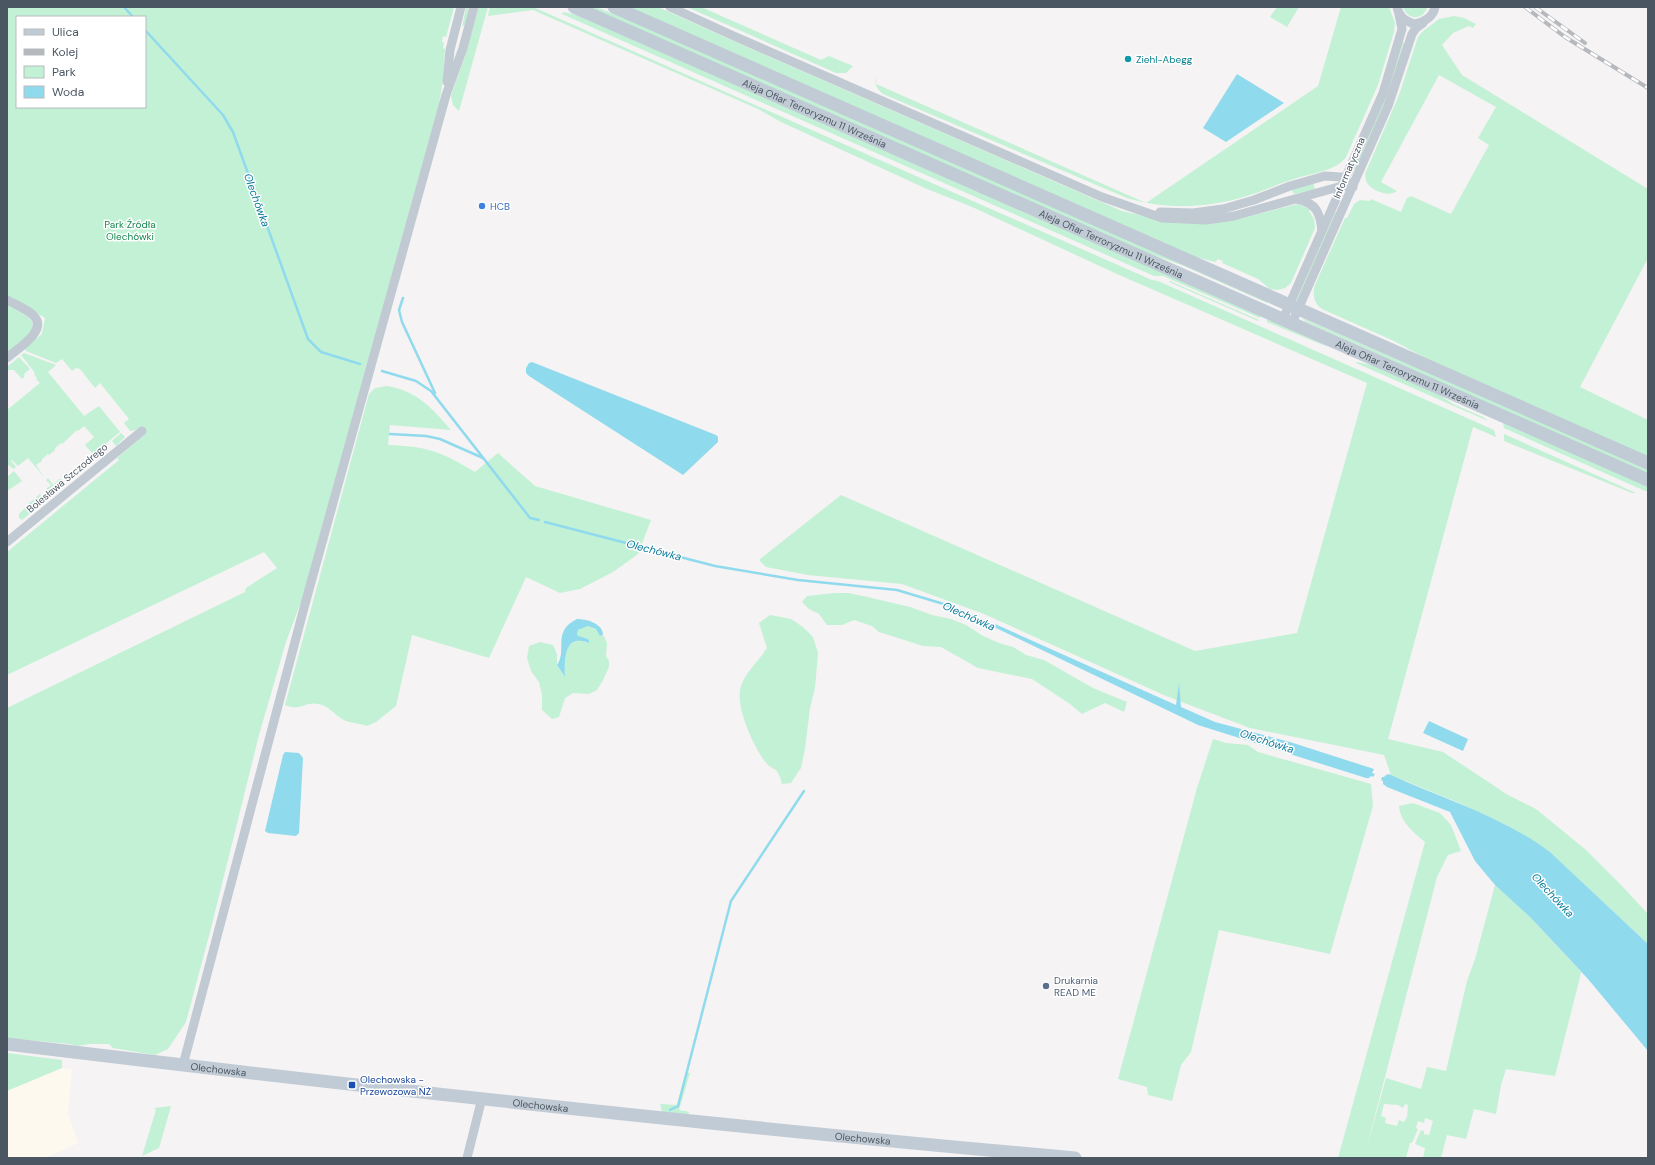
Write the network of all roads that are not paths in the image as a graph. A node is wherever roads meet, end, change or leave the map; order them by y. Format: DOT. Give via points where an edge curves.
graph roads {
  1 [pos="461,7"];
  2 [pos="474,7"];
  3 [pos="574,7"];
  4 [pos="614,7"];
  5 [pos="670,7"];
  6 [pos="1435,7"];
  7 [pos="1398,11"];
  8 [pos="1423,23"];
  9 [pos="446,95"];
  10 [pos="1343,182"];
  11 [pos="1353,187"];
  12 [pos="1296,199"];
  13 [pos="1150,213"];
  14 [pos="1322,231"];
  15 [pos="7,300"];
  16 [pos="1294,307"];
  17 [pos="1288,321"];
  18 [pos="7,358"];
  19 [pos="142,431"];
  20 [pos="1648,463"];
  21 [pos="1648,480"];
  22 [pos="7,542"];
  23 [pos="7,1044"];
  24 [pos="183,1066"];
  25 [pos="482,1098"];
  26 [pos="467,1158"];
  27 [pos="1075,1158"];
  1 -- 9 [label="street" via="450,50"];
  2 -- 9 [label="street"];
  3 -- 17 [label="street, Aleja Ofiar Terroryzmu 11 Września"];
  4 -- 16 [label="street, Aleja Ofiar Terroryzmu 11 Września"];
  5 -- 13 [label="street" via="1118,204"];
  6 -- 8 [label="street, Informatyczna" via="1432,16"];
  7 -- 8 [label="street" via="1408,22"];
  7 -- 10 [label="street, Informatyczna" via="1402,29 1387,79"];
  8 -- 11 [label="street, Informatyczna" via="1412,34 1393,95"];
  9 -- 24 [label="street" via="305,604"];
  10 -- 11 [label="street"];
  10 -- 12 [label="street"];
  10 -- 13 [label="street" via="1334,176 1325,176 1240,204 1208,211"];
  10 -- 14 [label="street, Informatyczna"];
  11 -- 16 [label="street, Informatyczna"];
  12 -- 13 [label="street" via="1220,219 1181,220 1162,218"];
  12 -- 14 [label="street" via="1316,208"];
  14 -- 16 [label="street, Informatyczna"];
  15 -- 18 [label="street" via="32,314 38,324 35,334"];
  16 -- 17 [label="street, Informatyczna"];
  16 -- 20 [label="street, Aleja Ofiar Terroryzmu 11 Września"];
  17 -- 21 [label="street, Aleja Ofiar Terroryzmu 11 Września"];
  19 -- 22 [label="street, Bolesława Szczodrego"];
  23 -- 24 [label="street, Olechowska"];
  24 -- 25 [label="street, Olechowska"];
  25 -- 26 [label="street"];
  25 -- 27 [label="street, Olechowska"];
}
